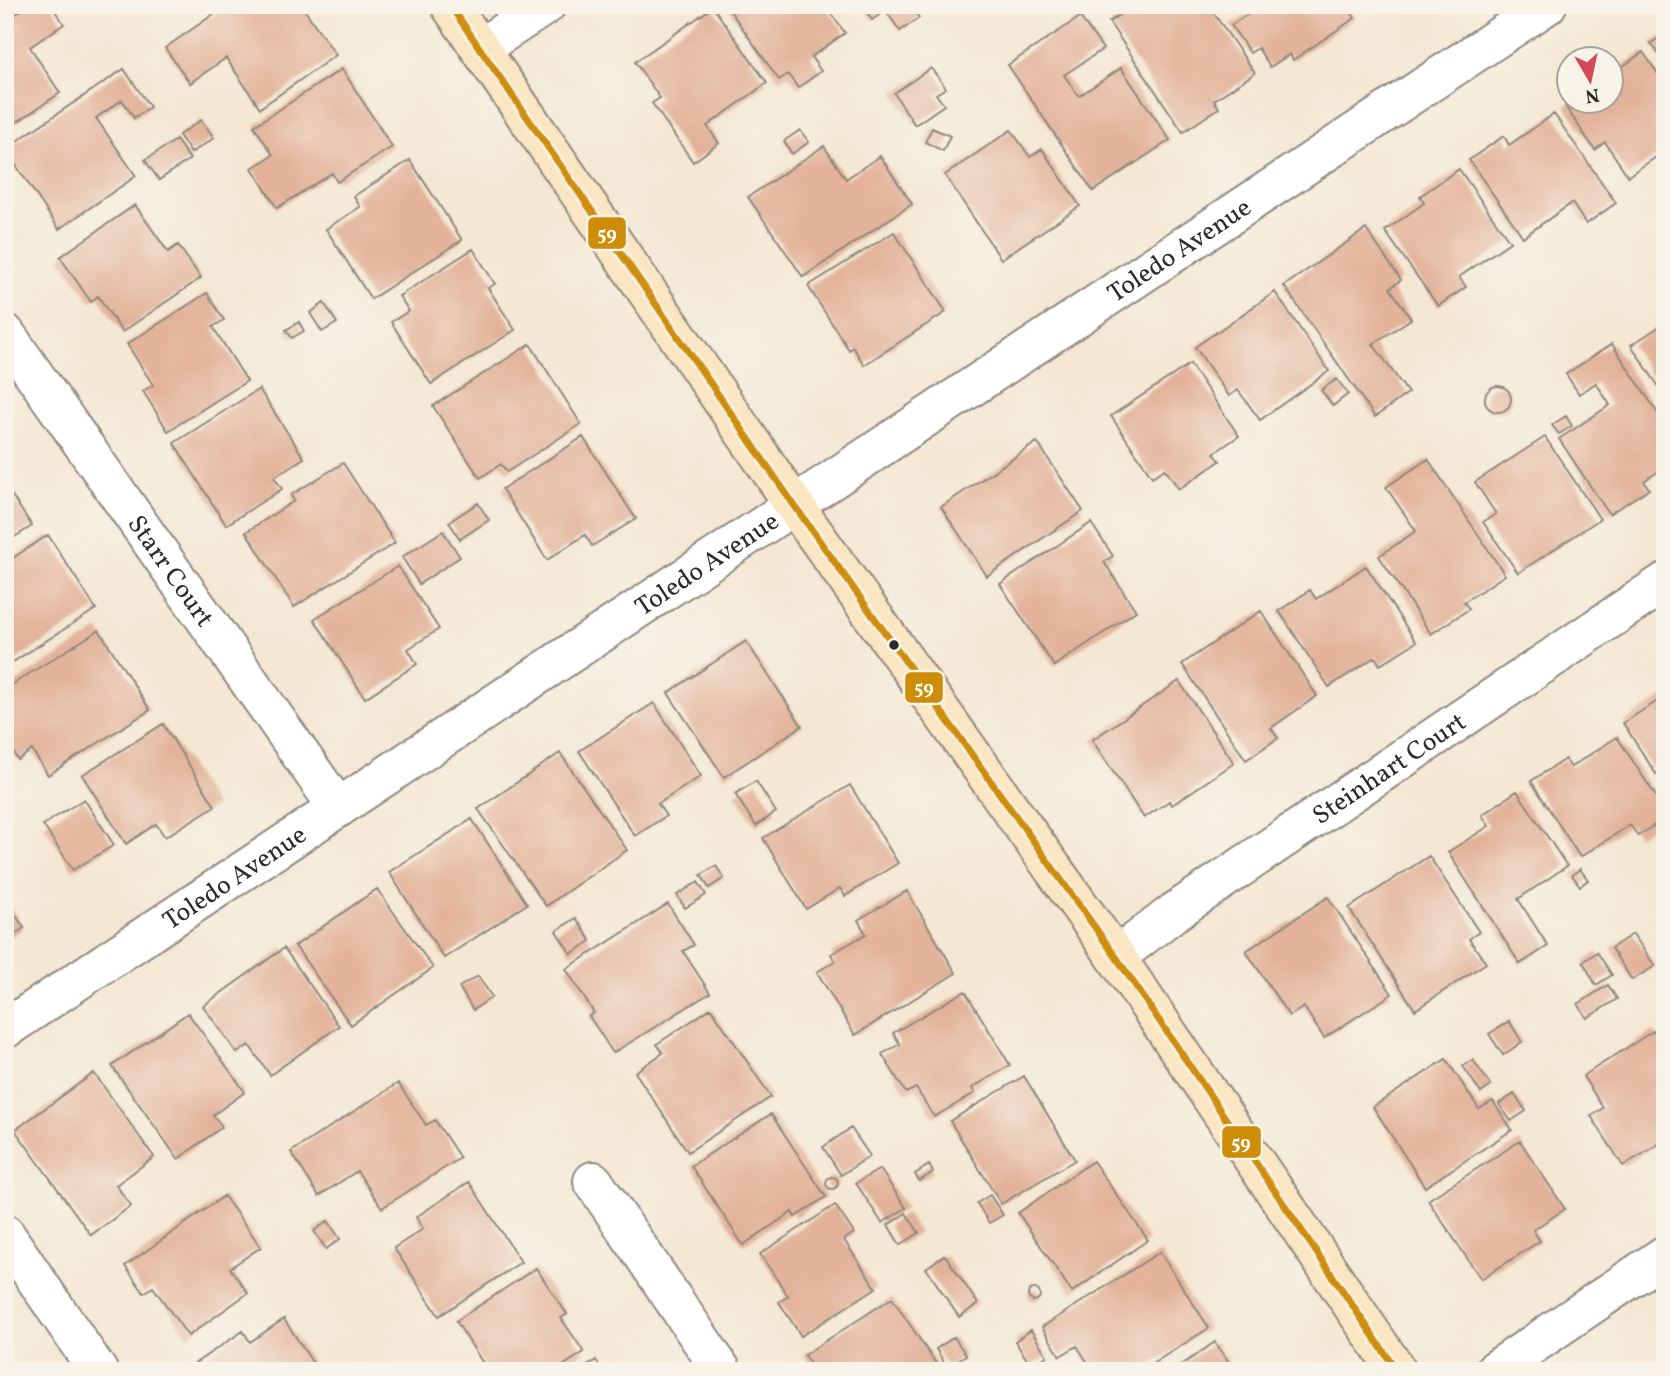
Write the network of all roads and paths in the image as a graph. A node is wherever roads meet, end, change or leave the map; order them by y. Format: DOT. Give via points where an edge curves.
graph roads {
  1 [pos="450,5"];
  2 [pos="547,5"];
  3 [pos="1547,5"];
  4 [pos="480,48"];
  5 [pos="5,332"];
  6 [pos="794,505"];
  7 [pos="1665,582"];
  8 [pos="338,808"];
  9 [pos="1116,957"];
  10 [pos="5,1029"];
  11 [pos="593,1181"];
  12 [pos="5,1234"];
  13 [pos="1665,1255"];
  14 [pos="97,1371"];
  15 [pos="722,1371"];
  16 [pos="1396,1371"];
  17 [pos="1494,1371"];
  1 -- 4 [label="main road"];
  2 -- 4 [label="street"];
  3 -- 6 [label="street, Toledo Avenue"];
  4 -- 6 [label="main road"];
  5 -- 8 [label="street, Starr Court"];
  6 -- 8 [label="street, Toledo Avenue"];
  6 -- 9 [label="main road"];
  7 -- 9 [label="street, Steinhart Court" via="1173,913"];
  8 -- 10 [label="street, Toledo Avenue"];
  9 -- 16 [label="main road"];
  11 -- 15 [label="street"];
  12 -- 14 [label="street"];
  13 -- 17 [label="street"];
}
